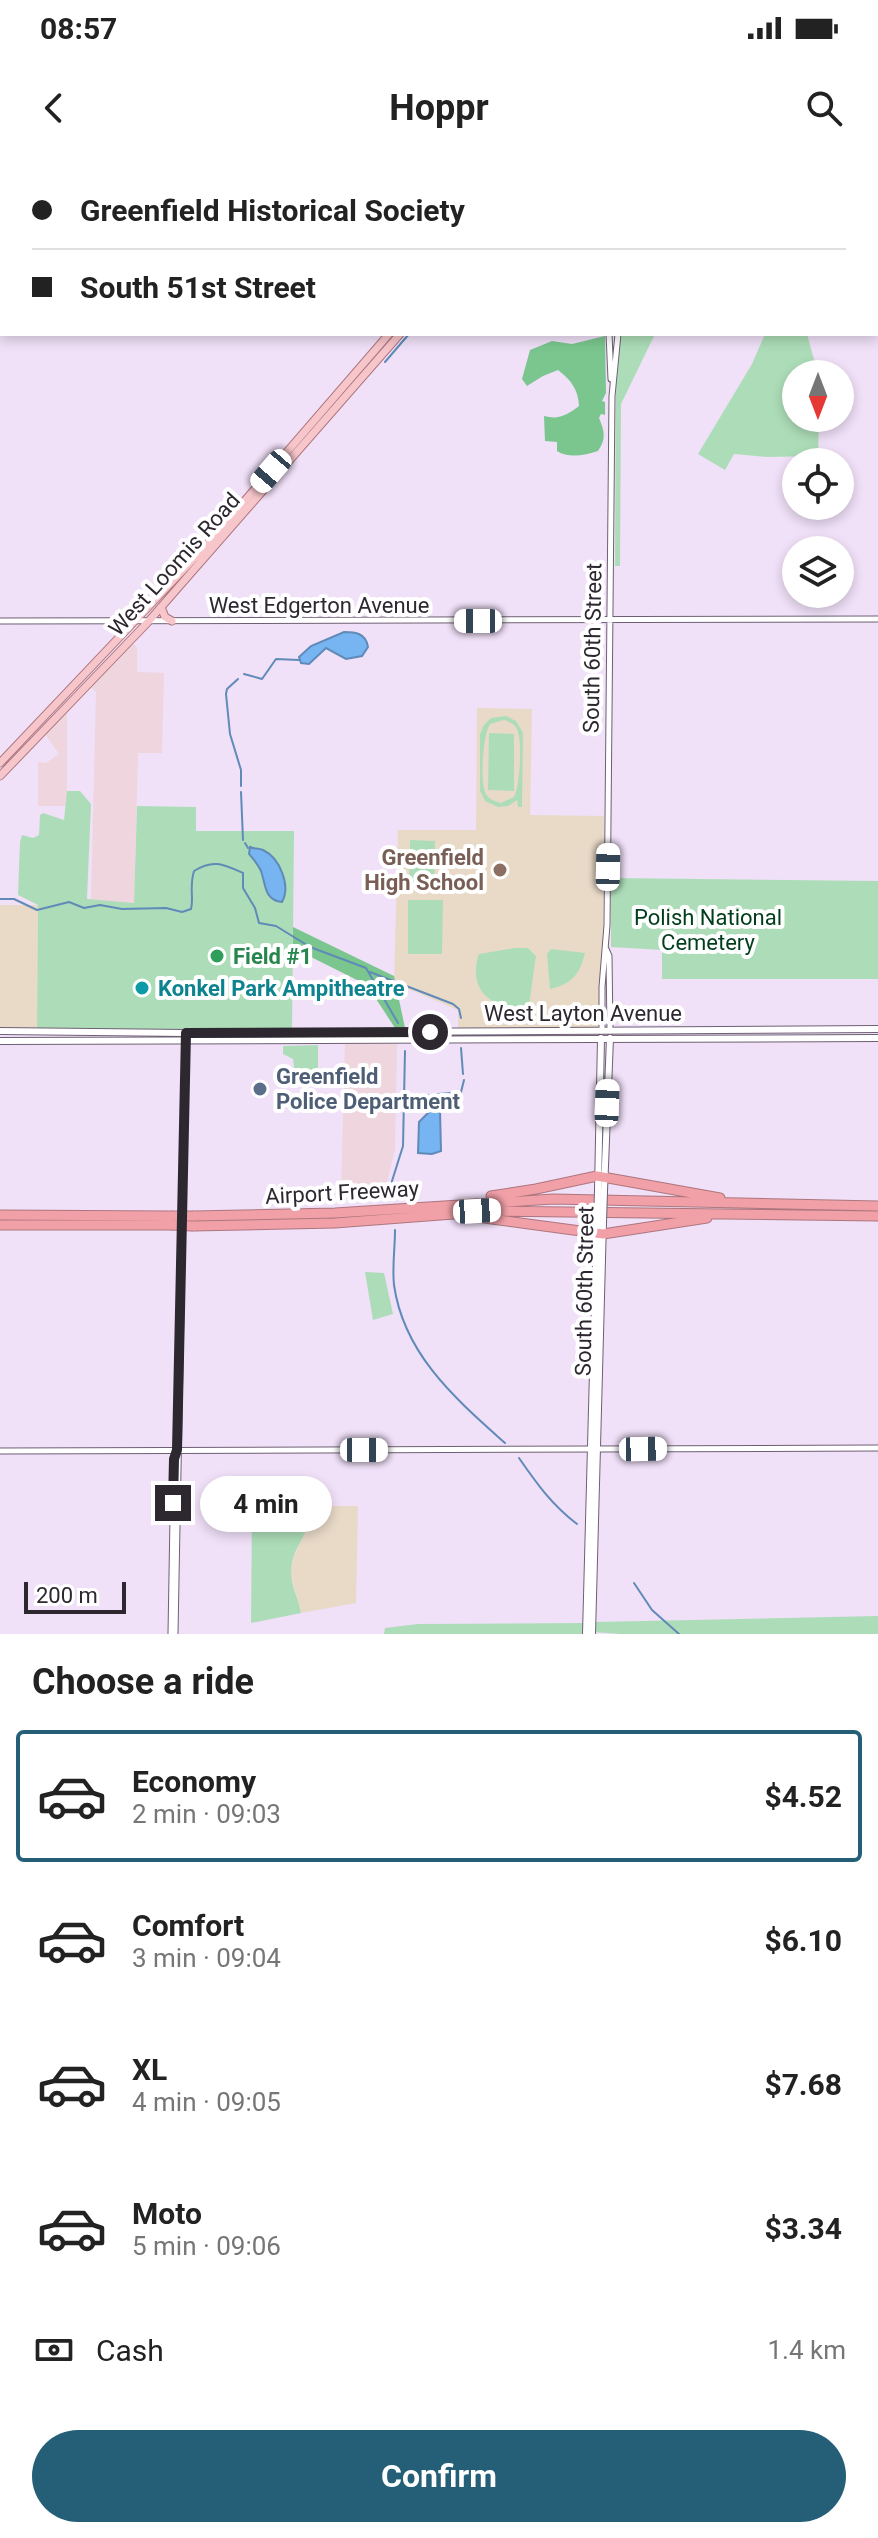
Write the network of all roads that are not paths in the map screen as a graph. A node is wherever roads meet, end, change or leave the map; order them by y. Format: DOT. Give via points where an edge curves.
graph roads {
  1 [pos="387,336"];
  2 [pos="398,336"];
  3 [pos="609,336"];
  4 [pos="618,336"];
  5 [pos="612,396"];
  6 [pos="291,454"];
  7 [pos="161,604"];
  8 [pos="878,619"];
  9 [pos="0,621"];
  10 [pos="172,621"];
  11 [pos="610,621"];
  12 [pos="137,622"];
  13 [pos="148,622"];
  14 [pos="125,640"];
  15 [pos="61,706"];
  16 [pos="0,763"];
  17 [pos="0,776"];
  18 [pos="606,949"];
  19 [pos="602,1003"];
  20 [pos="610,1003"];
  21 [pos="878,1029"];
  22 [pos="0,1031"];
  23 [pos="606,1031"];
  24 [pos="186,1033"];
  25 [pos="878,1038"];
  26 [pos="601,1040"];
  27 [pos="610,1040"];
  28 [pos="0,1041"];
  29 [pos="186,1042"];
  30 [pos="604,1074"];
  31 [pos="601,1176"];
  32 [pos="454,1203"];
  33 [pos="798,1204"];
  34 [pos="878,1206"];
  35 [pos="0,1215"];
  36 [pos="818,1215"];
  37 [pos="878,1216"];
  38 [pos="398,1218"];
  39 [pos="171,1221"];
  40 [pos="193,1221"];
  41 [pos="0,1228"];
  42 [pos="600,1234"];
  43 [pos="878,1448"];
  44 [pos="177,1450"];
  45 [pos="594,1450"];
  46 [pos="0,1451"];
  47 [pos="590,1473"];
  48 [pos="596,1484"];
  49 [pos="173,1634"];
  50 [pos="586,1634"];
  51 [pos="592,1634"];
  1 -- 6 [label="main road, West Loomis Road"];
  2 -- 6 [label="main road, West Loomis Road"];
  3 -- 5 [label="street, South 60th Street"];
  4 -- 5 [label="street, South 60th Street"];
  5 -- 11 [label="street, South 60th Street"];
  6 -- 7 [label="main road, West Loomis Road"];
  7 -- 10 [label="main road"];
  7 -- 12 [label="main road, West Loomis Road"];
  7 -- 13 [label="main road, West Loomis Road"];
  8 -- 11 [label="street, West Edgerton Avenue"];
  9 -- 12 [label="street, West Edgerton Avenue"];
  10 -- 11 [label="street, West Edgerton Avenue"];
  10 -- 13 [label="street, West Edgerton Avenue"];
  11 -- 18 [label="street, South 60th Street"];
  12 -- 13 [label="street, West Edgerton Avenue"];
  12 -- 14 [label="main road, West Loomis Road"];
  13 -- 14 [label="main road, West Loomis Road"];
  14 -- 15 [label="main road, West Loomis Road"];
  15 -- 16 [label="main road, West Loomis Road"];
  15 -- 17 [label="main road, West Loomis Road"];
  18 -- 19 [label="street, South 60th Street"];
  18 -- 20 [label="street, South 60th Street"];
  19 -- 20 [label="street"];
  19 -- 23 [label="street, South 60th Street"];
  20 -- 23 [label="street, South 60th Street"];
  21 -- 23 [label="main road, West Layton Avenue"];
  22 -- 24 [label="main road, West Layton Avenue"];
  23 -- 24 [label="main road, West Layton Avenue"];
  23 -- 26 [label="main road, South 60th Street"];
  23 -- 27 [label="main road, South 60th Street"];
  24 -- 29 [label="street"];
  25 -- 27 [label="main road, West Layton Avenue"];
  26 -- 27 [label="main road, West Layton Avenue"];
  26 -- 29 [label="main road, West Layton Avenue"];
  26 -- 30 [label="main road, South 60th Street"];
  27 -- 30 [label="main road, South 60th Street"];
  28 -- 29 [label="main road, West Layton Avenue"];
  29 -- 44 [label="street"];
  30 -- 31 [label="main road, South 60th Street"];
  31 -- 32 [label="highway"];
  31 -- 33 [label="highway" via="709,1196"];
  31 -- 42 [label="main road, South 60th Street, bridge"];
  32 -- 33 [label="highway, Airport Freeway" via="553,1199"];
  32 -- 40 [label="highway, Airport Freeway"];
  33 -- 34 [label="highway, Airport Freeway"];
  35 -- 39 [label="highway, Airport Freeway"];
  36 -- 37 [label="highway, Airport Freeway"];
  36 -- 38 [label="highway, Airport Freeway" via="493,1211"];
  36 -- 42 [label="highway" via="694,1219"];
  38 -- 40 [label="highway, Airport Freeway" via="297,1224"];
  38 -- 42 [label="highway" via="484,1217"];
  39 -- 40 [label="highway, Airport Freeway, bridge"];
  39 -- 41 [label="highway, Airport Freeway" via="77,1230"];
  42 -- 45 [label="main road, South 60th Street"];
  43 -- 45 [label="street"];
  44 -- 45 [label="street"];
  44 -- 46 [label="street"];
  44 -- 49 [label="street"];
  45 -- 47 [label="main road, South 60th Street"];
  45 -- 48 [label="main road, South 60th Street"];
  47 -- 48 [label="main road"];
  47 -- 50 [label="main road, South 60th Street"];
  48 -- 51 [label="main road, South 60th Street"];
}
